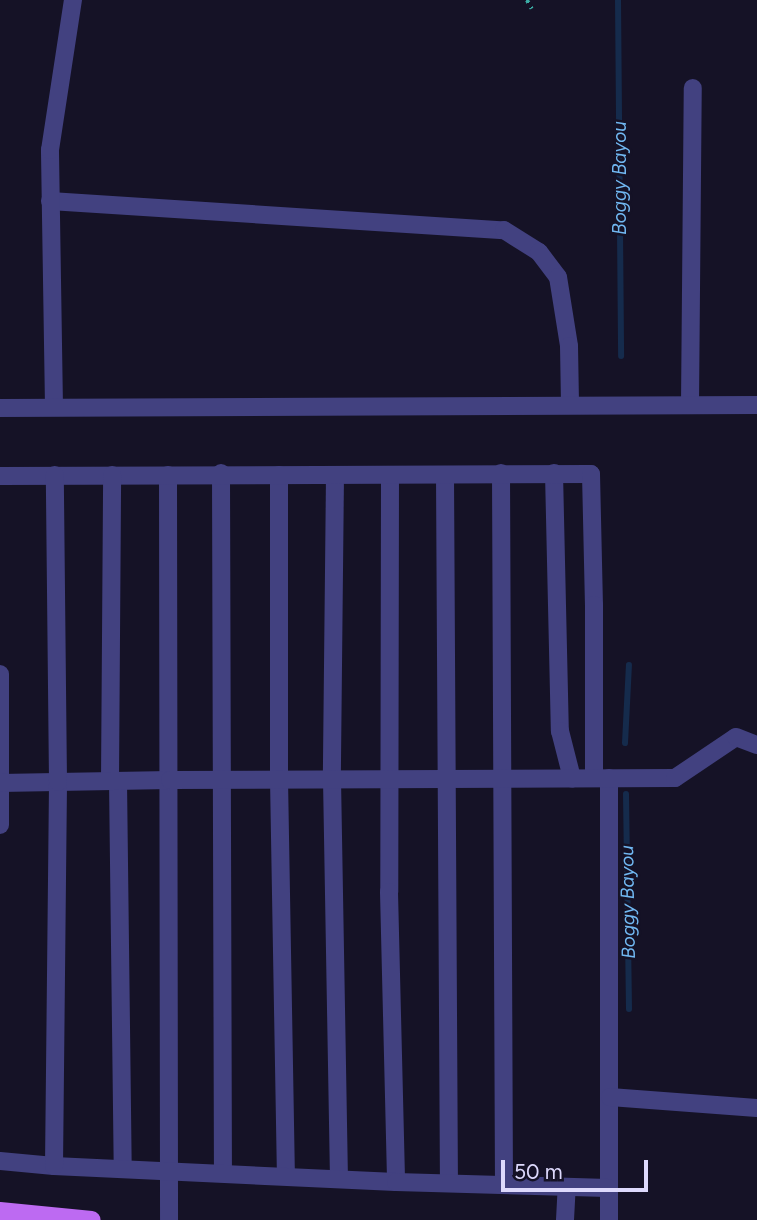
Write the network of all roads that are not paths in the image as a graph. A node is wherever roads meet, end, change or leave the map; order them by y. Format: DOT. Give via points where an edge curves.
graph roads {
  1 [pos="73,0"];
  2 [pos="694,88"];
  3 [pos="50,201"];
  4 [pos="690,404"];
  5 [pos="570,405"];
  6 [pos="757,405"];
  7 [pos="54,407"];
  8 [pos="0,408"];
  9 [pos="221,473"];
  10 [pos="501,473"];
  11 [pos="554,473"];
  12 [pos="55,475"];
  13 [pos="112,475"];
  14 [pos="168,475"];
  15 [pos="279,475"];
  16 [pos="335,475"];
  17 [pos="390,475"];
  18 [pos="445,475"];
  19 [pos="0,476"];
  20 [pos="0,674"];
  21 [pos="757,746"];
  22 [pos="445,778"];
  23 [pos="501,778"];
  24 [pos="572,778"];
  25 [pos="601,778"];
  26 [pos="170,779"];
  27 [pos="224,779"];
  28 [pos="279,779"];
  29 [pos="332,779"];
  30 [pos="390,779"];
  31 [pos="114,781"];
  32 [pos="58,782"];
  33 [pos="0,783"];
  34 [pos="0,825"];
  35 [pos="610,1097"];
  36 [pos="757,1108"];
  37 [pos="0,1161"];
  38 [pos="54,1166"];
  39 [pos="123,1168"];
  40 [pos="172,1169"];
  41 [pos="223,1172"];
  42 [pos="286,1176"];
  43 [pos="339,1179"];
  44 [pos="396,1182"];
  45 [pos="449,1183"];
  46 [pos="504,1185"];
  47 [pos="567,1187"];
  48 [pos="608,1188"];
  49 [pos="0,1212"];
  50 [pos="92,1220"];
  51 [pos="169,1220"];
  52 [pos="565,1220"];
  53 [pos="609,1220"];
  1 -- 3 [label="lane" via="50,150"];
  2 -- 4 [label="lane"];
  3 -- 5 [label="lane" via="504,230 539,252 558,277 569,346"];
  3 -- 7 [label="lane"];
  4 -- 5 [label="lane"];
  4 -- 6 [label="lane"];
  5 -- 7 [label="lane"];
  7 -- 8 [label="lane"];
  9 -- 14 [label="lane"];
  9 -- 15 [label="lane"];
  9 -- 27 [label="lane"];
  10 -- 11 [label="lane"];
  10 -- 18 [label="lane"];
  10 -- 23 [label="lane"];
  11 -- 24 [label="lane" via="560,732"];
  11 -- 25 [label="lane" via="590,474"];
  12 -- 13 [label="lane"];
  12 -- 19 [label="lane"];
  12 -- 32 [label="lane"];
  13 -- 14 [label="lane"];
  13 -- 31 [label="lane"];
  14 -- 26 [label="lane"];
  15 -- 16 [label="lane"];
  15 -- 28 [label="lane"];
  16 -- 17 [label="lane"];
  16 -- 29 [label="lane"];
  17 -- 18 [label="lane"];
  17 -- 30 [label="lane"];
  18 -- 22 [label="lane"];
  20 -- 33 [label="lane"];
  21 -- 25 [label="lane" via="736,737 675,778"];
  22 -- 23 [label="lane"];
  22 -- 30 [label="lane"];
  22 -- 45 [label="lane"];
  23 -- 24 [label="lane"];
  23 -- 46 [label="lane"];
  24 -- 25 [label="lane"];
  25 -- 35 [label="lane"];
  26 -- 27 [label="lane"];
  26 -- 31 [label="lane"];
  26 -- 40 [label="lane"];
  27 -- 28 [label="lane"];
  27 -- 41 [label="lane"];
  28 -- 29 [label="lane"];
  28 -- 42 [label="lane"];
  29 -- 30 [label="lane"];
  29 -- 43 [label="lane"];
  30 -- 44 [label="lane"];
  31 -- 32 [label="lane"];
  31 -- 39 [label="lane"];
  32 -- 33 [label="lane"];
  32 -- 38 [label="lane"];
  33 -- 34 [label="lane"];
  35 -- 36 [label="lane"];
  35 -- 48 [label="lane"];
  37 -- 38 [label="lane"];
  38 -- 39 [label="lane"];
  39 -- 40 [label="lane"];
  40 -- 41 [label="lane"];
  40 -- 51 [label="lane"];
  41 -- 42 [label="lane"];
  42 -- 43 [label="lane"];
  43 -- 44 [label="lane"];
  44 -- 45 [label="lane"];
  45 -- 46 [label="lane"];
  46 -- 47 [label="lane"];
  47 -- 48 [label="lane"];
  47 -- 52 [label="lane"];
  48 -- 53 [label="lane"];
  49 -- 50 [label="main road"];
}
